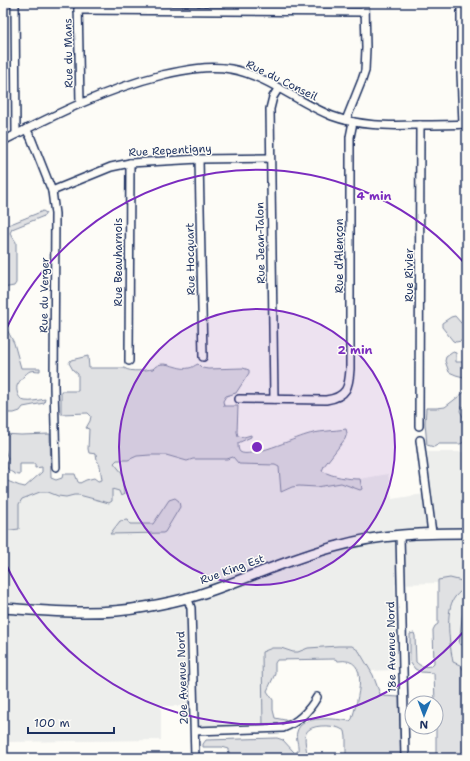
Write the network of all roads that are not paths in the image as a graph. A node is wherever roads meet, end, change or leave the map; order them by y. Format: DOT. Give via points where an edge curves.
graph roads {
  1 [pos="15,3"];
  2 [pos="365,3"];
  3 [pos="461,3"];
  4 [pos="78,6"];
  5 [pos="365,12"];
  6 [pos="278,89"];
  7 [pos="80,103"];
  8 [pos="350,121"];
  9 [pos="465,124"];
  10 [pos="420,125"];
  11 [pos="26,129"];
  12 [pos="16,134"];
  13 [pos="3,141"];
  14 [pos="270,158"];
  15 [pos="199,159"];
  16 [pos="130,163"];
  17 [pos="52,191"];
  18 [pos="203,357"];
  19 [pos="129,361"];
  20 [pos="239,399"];
  21 [pos="274,399"];
  22 [pos="419,426"];
  23 [pos="420,440"];
  24 [pos="56,467"];
  25 [pos="432,533"];
  26 [pos="467,533"];
  27 [pos="400,535"];
  28 [pos="187,597"];
  29 [pos="3,608"];
  30 [pos="317,697"];
  31 [pos="195,731"];
  32 [pos="195,758"];
  33 [pos="405,758"];
  1 -- 12 [label="street"];
  2 -- 5 [label="street, Rue d'Alençon"];
  3 -- 9 [label="street"];
  4 -- 5 [label="street"];
  4 -- 7 [label="street, Rue du Mans"];
  5 -- 8 [label="street, Rue d'Alençon" via="365,71"];
  6 -- 7 [label="street, Rue du Conseil" via="241,71 200,68 140,81"];
  6 -- 8 [label="street, Rue du Conseil" via="323,112"];
  6 -- 14 [label="street, Rue Jean-Talon" via="270,109"];
  7 -- 11 [label="street, Rue du Conseil"];
  8 -- 10 [label="street, Rue du Conseil" via="377,126"];
  8 -- 21 [label="street, Rue d'Alençon" via="350,378 347,389 334,399"];
  9 -- 10 [label="street, Rue du Conseil"];
  10 -- 22 [label="street, Rue Rivier"];
  11 -- 12 [label="street, Rue du Conseil"];
  11 -- 17 [label="street, Rue du Verger"];
  12 -- 13 [label="street, Rue du Conseil"];
  14 -- 15 [label="street, Rue Repentigny"];
  14 -- 21 [label="street, Rue Jean-Talon"];
  15 -- 16 [label="street, Rue Repentigny"];
  15 -- 18 [label="street, Rue Hocquart"];
  16 -- 17 [label="street, Rue Repentigny" via="106,169"];
  16 -- 19 [label="street, Rue Beauharnois"];
  17 -- 24 [label="street, Rue du Verger" via="56,214"];
  20 -- 21 [label="street"];
  23 -- 25 [label="street"];
  25 -- 26 [label="main road, Rue King Est"];
  25 -- 27 [label="main road, Rue King Est"];
  27 -- 28 [label="main road, Rue King Est" via="369,539 308,554"];
  27 -- 33 [label="street, 18e Avenue Nord"];
  28 -- 29 [label="main road, Rue King Est" via="144,607 108,611 64,612"];
  28 -- 31 [label="street, 20e Avenue Nord" via="191,608"];
  30 -- 31 [label="street" via="302,717 283,728"];
  31 -- 32 [label="street, 20e Avenue Nord"];
}
